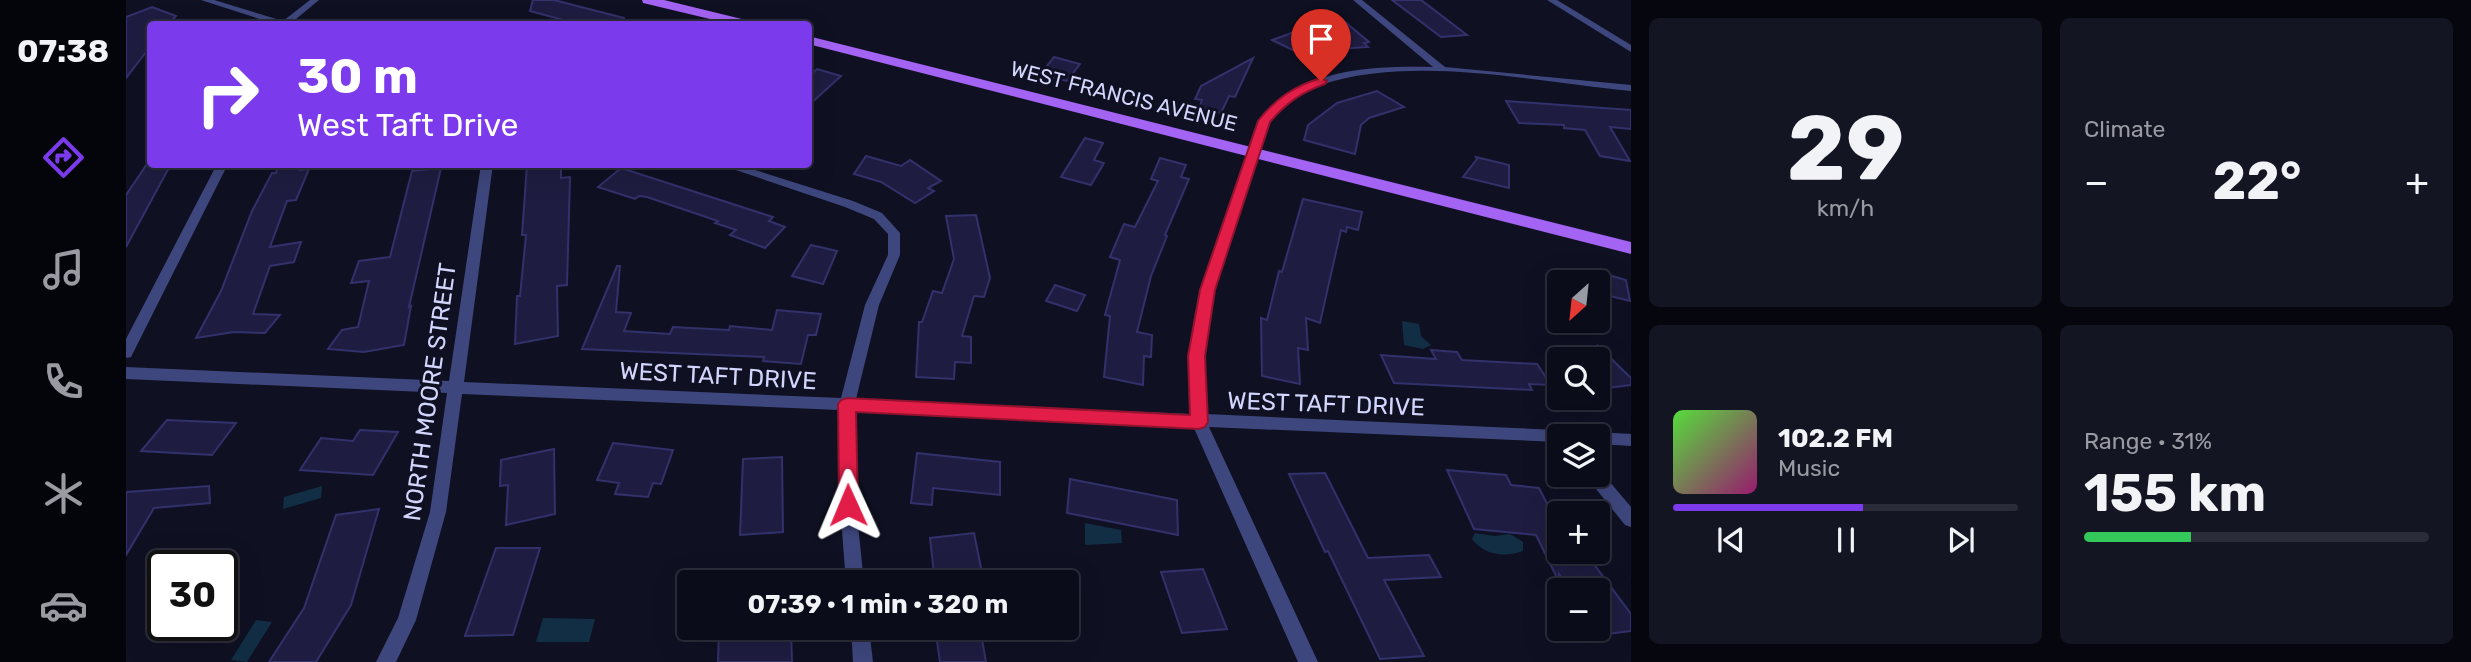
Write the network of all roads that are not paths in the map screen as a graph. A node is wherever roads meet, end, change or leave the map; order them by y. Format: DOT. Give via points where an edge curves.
graph roads {
  1 [pos="205,0"];
  2 [pos="315,0"];
  3 [pos="648,0"];
  4 [pos="1357,0"];
  5 [pos="1551,0"];
  6 [pos="274,21"];
  7 [pos="288,21"];
  8 [pos="734,21"];
  9 [pos="812,41"];
  10 [pos="1631,49"];
  11 [pos="1442,69"];
  12 [pos="1631,88"];
  13 [pos="1253,152"];
  14 [pos="221,168"];
  15 [pos="486,168"];
  16 [pos="736,168"];
  17 [pos="1631,248"];
  18 [pos="126,353"];
  19 [pos="126,373"];
  20 [pos="454,387"];
  21 [pos="847,404"];
  22 [pos="1199,422"];
  23 [pos="1547,436"];
  24 [pos="1610,439"];
  25 [pos="1631,440"];
  26 [pos="1604,487"];
  27 [pos="1631,520"];
  28 [pos="854,570"];
  29 [pos="861,640"];
  30 [pos="386,662"];
  31 [pos="863,662"];
  32 [pos="1308,662"];
  1 -- 6 [label="street"];
  2 -- 7 [label="street"];
  3 -- 8 [label="main road"];
  4 -- 11 [label="street"];
  5 -- 10 [label="street"];
  9 -- 13 [label="main road, WEST FRANCIS AVENUE"];
  11 -- 12 [label="street"];
  11 -- 13 [label="street" via="1388,68 1339,75 1303,88 1281,102 1264,121"];
  13 -- 17 [label="main road, WEST FRANCIS AVENUE"];
  13 -- 22 [label="street" via="1202,314 1197,356"];
  14 -- 18 [label="street"];
  15 -- 20 [label="street, NORTH MOORE STREET"];
  16 -- 21 [label="street" via="849,204 878,216 894,233 894,255 872,305"];
  19 -- 20 [label="street, WEST TAFT DRIVE"];
  20 -- 21 [label="street, WEST TAFT DRIVE"];
  20 -- 30 [label="street, NORTH MOORE STREET" via="438,512 407,620"];
  21 -- 22 [label="street, WEST TAFT DRIVE"];
  21 -- 28 [label="street"];
  22 -- 23 [label="street, WEST TAFT DRIVE"];
  22 -- 32 [label="street"];
  24 -- 25 [label="street"];
  26 -- 27 [label="street"];
  29 -- 31 [label="street"];
}
